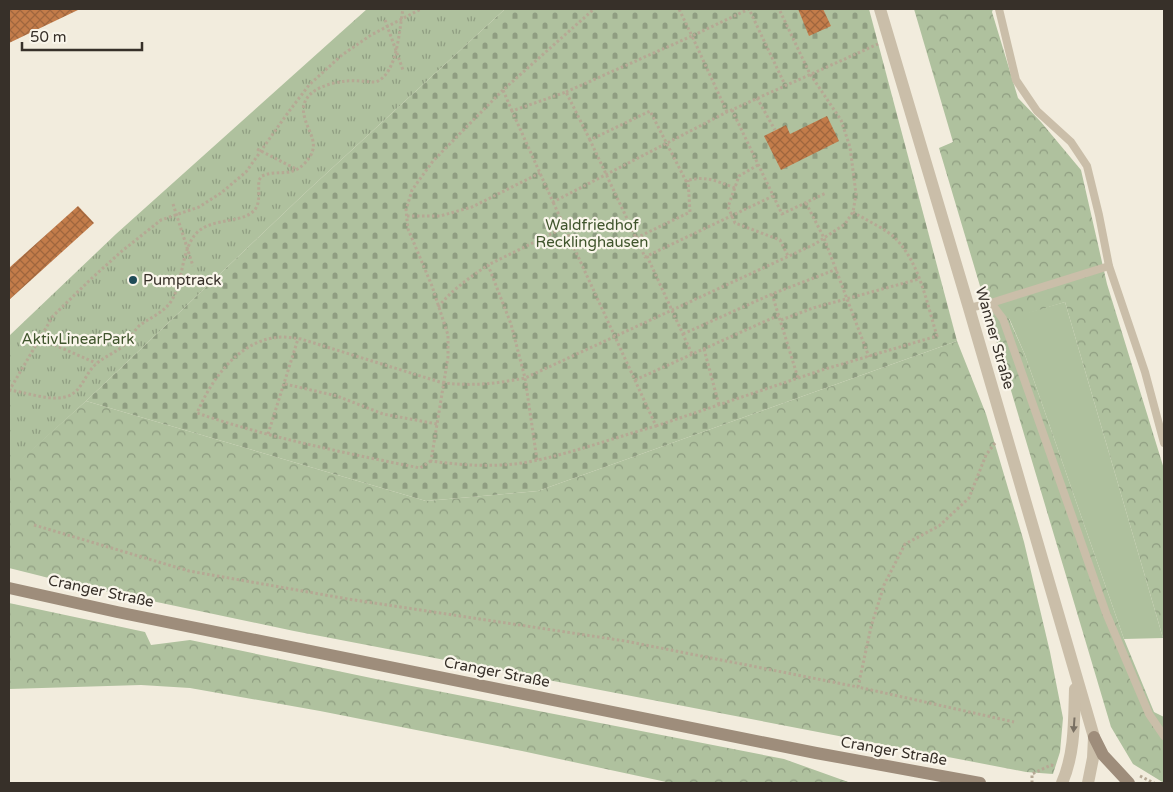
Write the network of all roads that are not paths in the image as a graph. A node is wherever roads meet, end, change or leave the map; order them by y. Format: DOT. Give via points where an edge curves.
graph roads {
  1 [pos="880,9"];
  2 [pos="999,9"];
  3 [pos="1109,266"];
  4 [pos="991,303"];
  5 [pos="969,308"];
  6 [pos="1164,443"];
  7 [pos="9,588"];
  8 [pos="1076,676"];
  9 [pos="1164,736"];
  10 [pos="1094,737"];
  11 [pos="974,783"];
  12 [pos="1062,783"];
  13 [pos="1088,783"];
  14 [pos="1129,783"];
  1 -- 5 [label="street, Wanner Straße"];
  2 -- 3 [label="lane" via="1016,80 1037,111 1071,142 1087,166"];
  3 -- 4 [label="lane"];
  3 -- 6 [label="lane" via="1145,372"];
  4 -- 5 [label="lane"];
  4 -- 9 [label="lane" via="1003,319 1021,367 1109,622 1149,714"];
  5 -- 8 [label="street, Wanner Straße"];
  7 -- 11 [label="main road, Cranger Straße"];
  8 -- 10 [label="street, Wanner Straße"];
  8 -- 12 [label="street, Wanner Straße, one-way" via="1070,761"];
  10 -- 13 [label="street, Wanner Straße"];
  10 -- 14 [label="main road" via="1103,755"];
}
